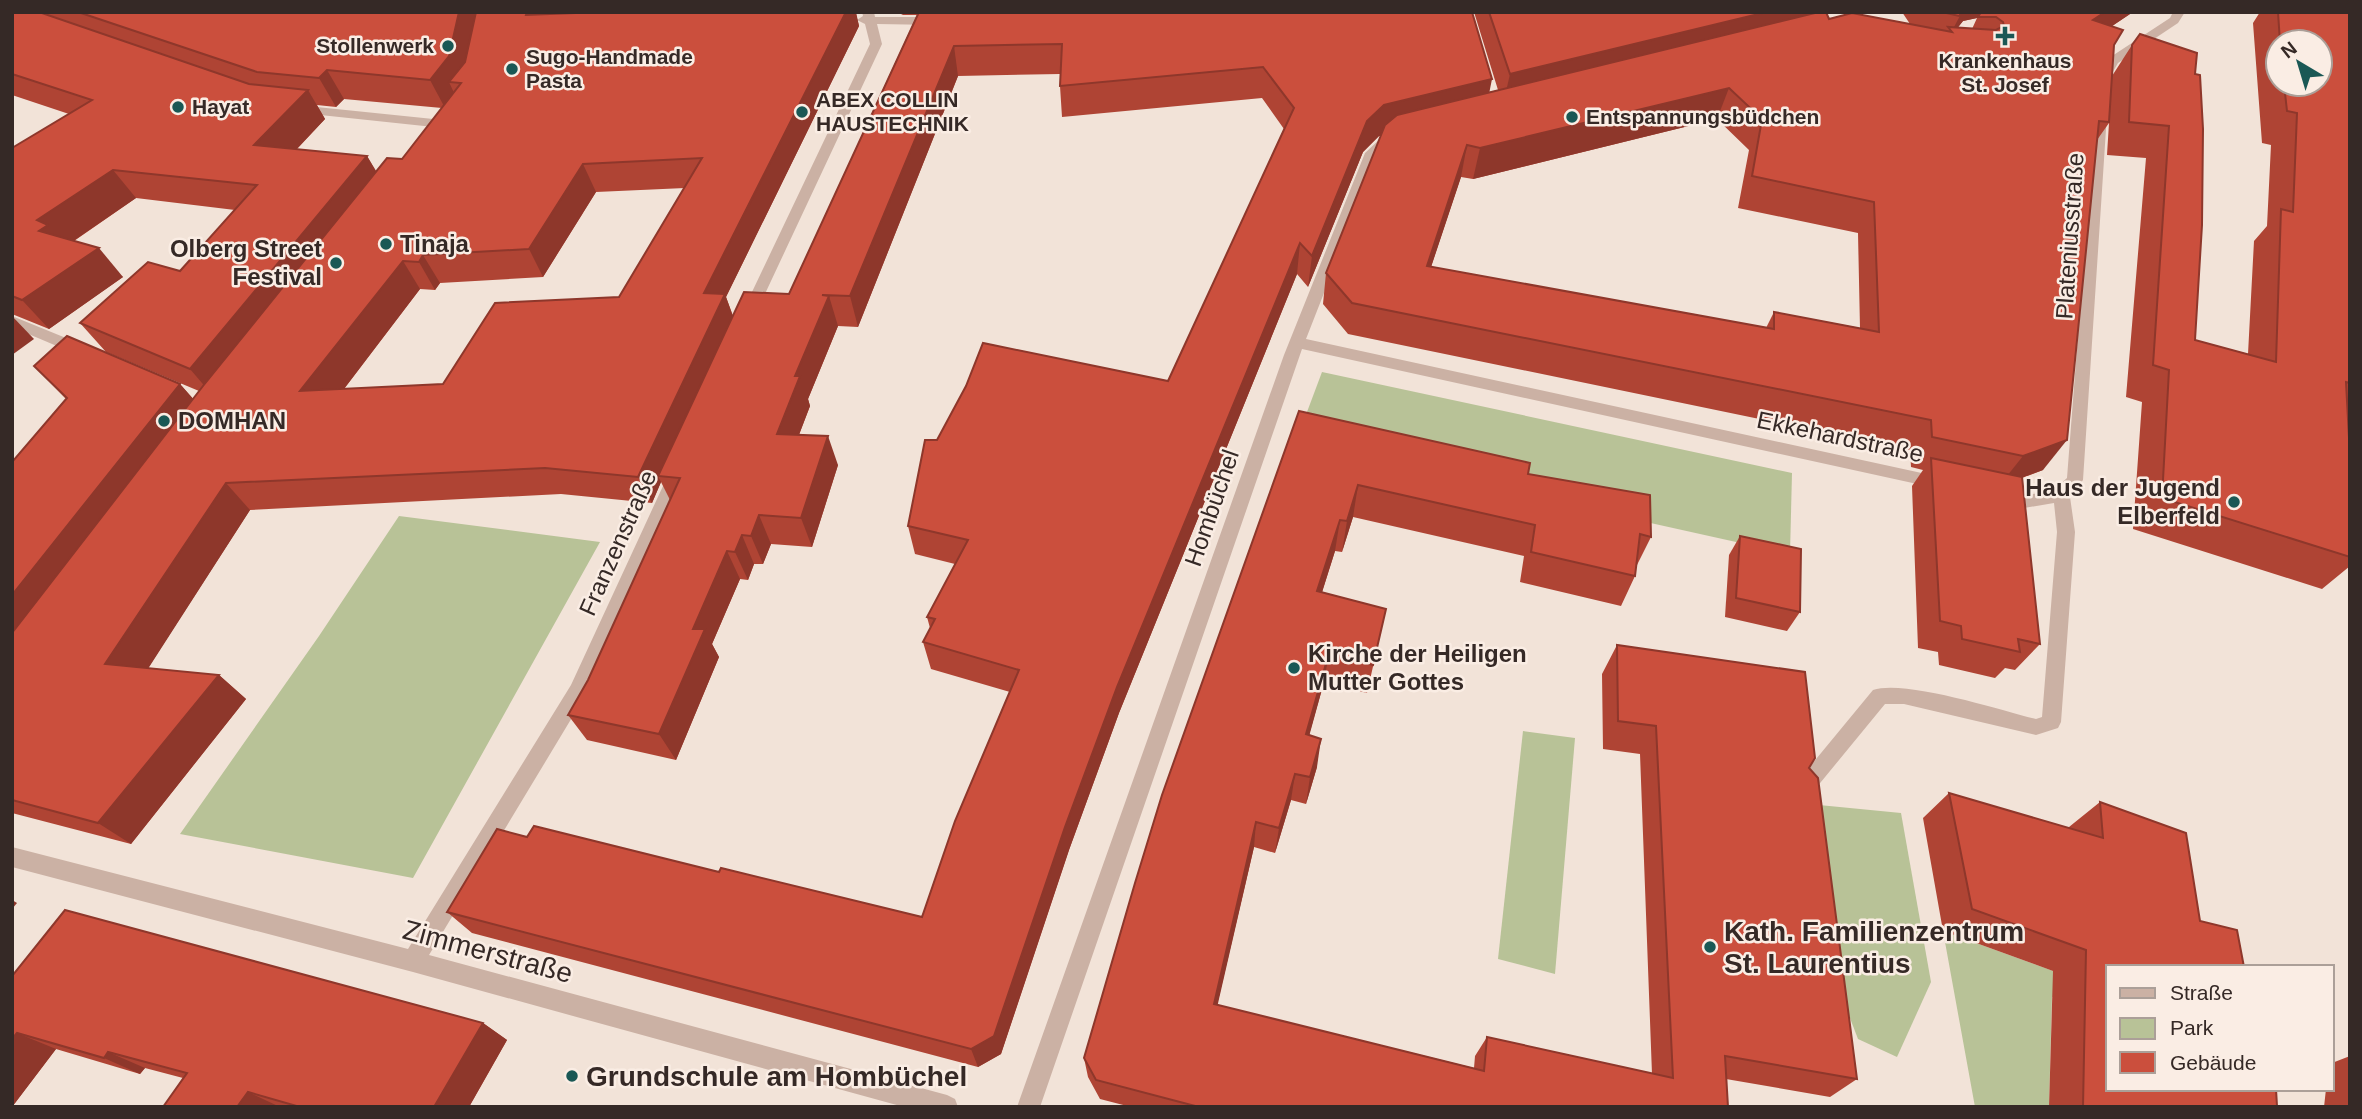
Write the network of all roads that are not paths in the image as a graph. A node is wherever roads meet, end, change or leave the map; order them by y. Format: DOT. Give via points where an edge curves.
graph roads {
  1 [pos="2179,12"];
  2 [pos="869,16"];
  3 [pos="849,20"];
  4 [pos="951,20"];
  5 [pos="286,108"];
  6 [pos="443,125"];
  7 [pos="1410,135"];
  8 [pos="12,321"];
  9 [pos="744,327"];
  10 [pos="1298,343"];
  11 [pos="102,359"];
  12 [pos="685,454"];
  13 [pos="1956,486"];
  14 [pos="1983,492"];
  15 [pos="2061,495"];
  16 [pos="1799,794"];
  17 [pos="12,857"];
  18 [pos="413,961"];
  19 [pos="947,1107"];
  20 [pos="1028,1107"];
  1 -- 15 [label="street, Plateniusstraße" via="2113,61 2103,76 2075,480"];
  2 -- 3 [label="street"];
  2 -- 4 [label="street"];
  2 -- 9 [label="street" via="876,44"];
  5 -- 6 [label="street"];
  7 -- 10 [label="street, Hombüchel" via="1386,141 1372,153"];
  8 -- 11 [label="street"];
  10 -- 13 [label="street, Ekkehardstraße"];
  10 -- 20 [label="street, Hombüchel"];
  12 -- 18 [label="street, Franzenstraße" via="578,690"];
  14 -- 15 [label="street" via="2024,501"];
  15 -- 16 [label="street" via="2066,533 2051,722 2036,727 1904,696 1880,696"];
  17 -- 18 [label="street, Zimmerstraße"];
  18 -- 19 [label="street, Zimmerstraße"];
}
